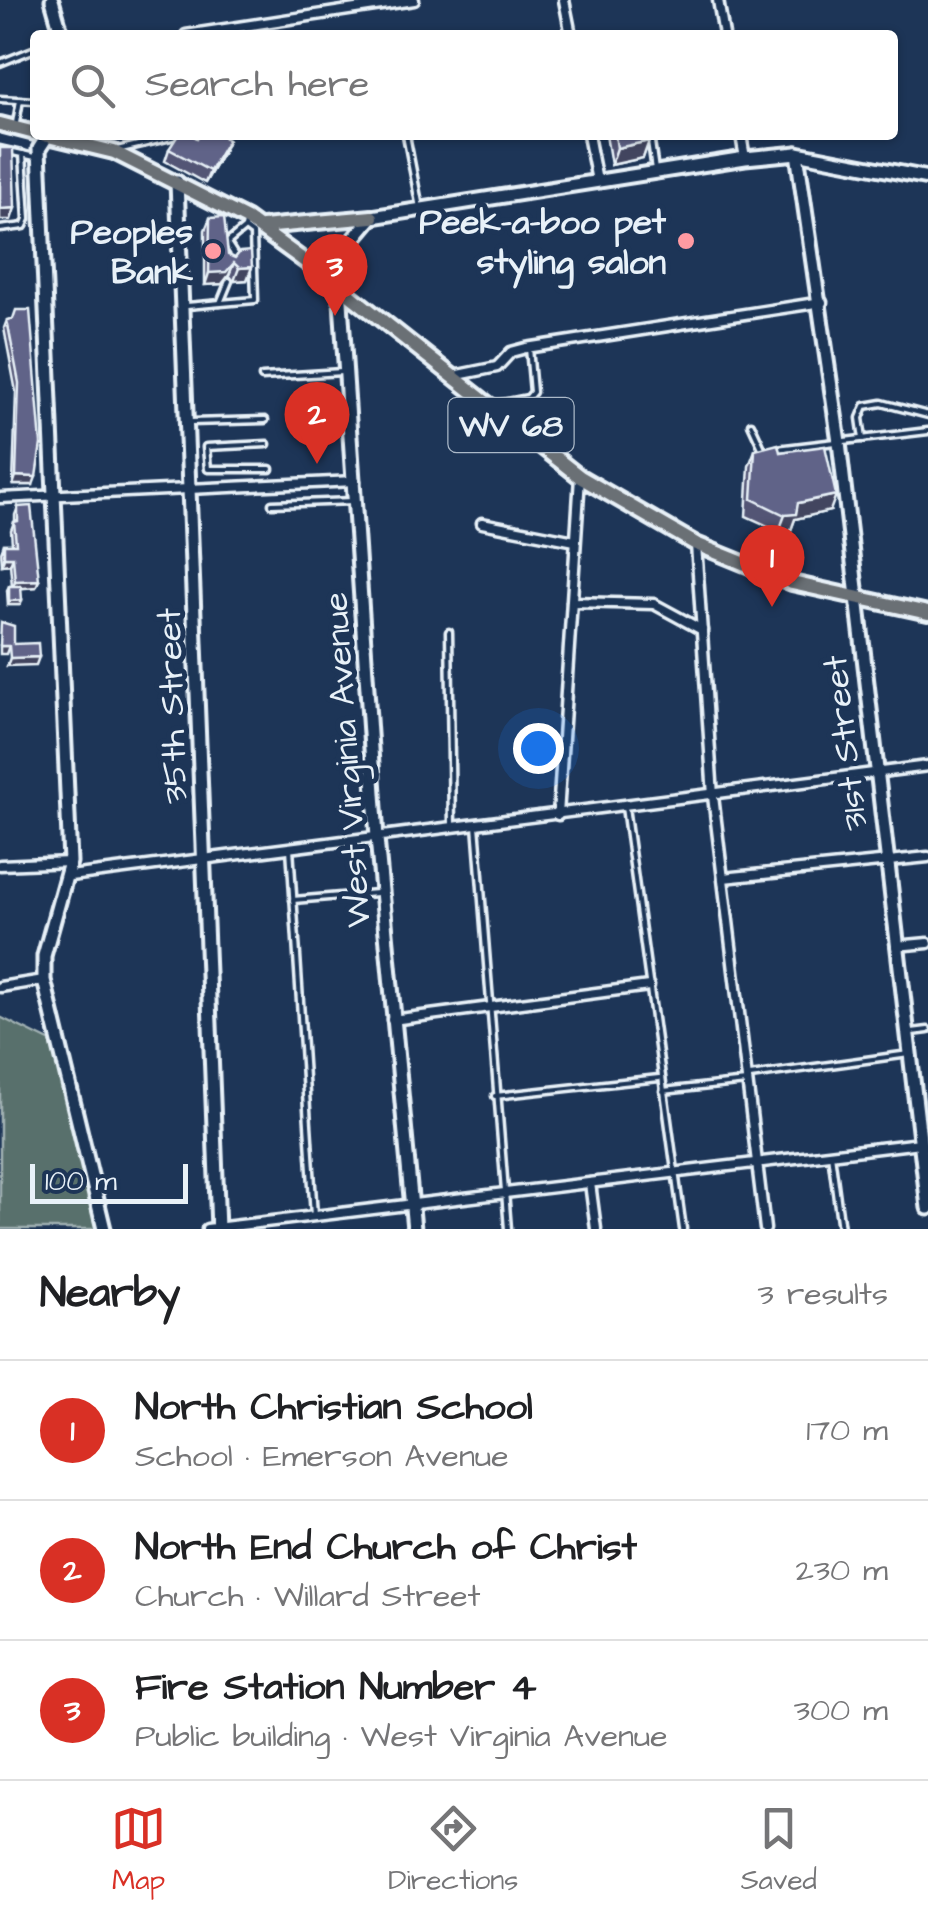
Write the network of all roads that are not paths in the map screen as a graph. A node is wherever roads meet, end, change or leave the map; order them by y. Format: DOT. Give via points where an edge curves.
graph roads {
  1 [pos="52,0"];
  2 [pos="414,0"];
  3 [pos="564,0"];
  4 [pos="718,0"];
  5 [pos="61,30"];
  6 [pos="219,30"];
  7 [pos="569,30"];
  8 [pos="723,30"];
  9 [pos="30,50"];
  10 [pos="0,63"];
  11 [pos="0,99"];
  12 [pos="20,100"];
  13 [pos="30,101"];
  14 [pos="7,126"];
  15 [pos="45,140"];
  16 [pos="67,140"];
  17 [pos="109,140"];
  18 [pos="150,140"];
  19 [pos="407,140"];
  20 [pos="589,140"];
  21 [pos="651,140"];
  22 [pos="742,140"];
  23 [pos="0,150"];
  24 [pos="114,152"];
  25 [pos="23,154"];
  26 [pos="797,154"];
  27 [pos="40,158"];
  28 [pos="745,158"];
  29 [pos="656,172"];
  30 [pos="928,178"];
  31 [pos="177,182"];
  32 [pos="597,182"];
  33 [pos="420,208"];
  34 [pos="372,217"];
  35 [pos="250,225"];
  36 [pos="0,229"];
  37 [pos="229,265"];
  38 [pos="229,281"];
  39 [pos="340,287"];
  40 [pos="822,302"];
  41 [pos="220,303"];
  42 [pos="182,306"];
  43 [pos="529,348"];
  44 [pos="347,372"];
  45 [pos="451,376"];
  46 [pos="262,377"];
  47 [pos="489,407"];
  48 [pos="928,416"];
  49 [pos="266,420"];
  50 [pos="186,422"];
  51 [pos="751,424"];
  52 [pos="928,431"];
  53 [pos="863,440"];
  54 [pos="840,442"];
  55 [pos="268,444"];
  56 [pos="270,469"];
  57 [pos="580,476"];
  58 [pos="356,480"];
  59 [pos="189,487"];
  60 [pos="54,495"];
  61 [pos="0,498"];
  62 [pos="357,501"];
  63 [pos="272,504"];
  64 [pos="482,524"];
  65 [pos="575,541"];
  66 [pos="696,544"];
  67 [pos="854,598"];
  68 [pos="572,602"];
  69 [pos="928,613"];
  70 [pos="702,630"];
  71 [pos="449,632"];
  72 [pos="928,766"];
  73 [pos="876,775"];
  74 [pos="713,796"];
  75 [pos="625,807"];
  76 [pos="558,815"];
  77 [pos="476,826"];
  78 [pos="452,828"];
  79 [pos="378,838"];
  80 [pos="290,848"];
  81 [pos="886,858"];
  82 [pos="928,858"];
  83 [pos="204,859"];
  84 [pos="0,864"];
  85 [pos="70,869"];
  86 [pos="723,878"];
  87 [pos="382,892"];
  88 [pos="293,900"];
  89 [pos="928,943"];
  90 [pos="896,946"];
  91 [pos="44,980"];
  92 [pos="649,986"];
  93 [pos="0,987"];
  94 [pos="489,1006"];
  95 [pos="392,1020"];
  96 [pos="928,1030"];
  97 [pos="907,1032"];
  98 [pos="909,1054"];
  99 [pos="661,1078"];
  100 [pos="745,1079"];
  101 [pos="663,1091"];
  102 [pos="495,1096"];
  103 [pos="922,1117"];
  104 [pos="920,1143"];
  105 [pos="832,1154"];
  106 [pos="756,1163"];
  107 [pos="674,1173"];
  108 [pos="590,1183"];
  109 [pos="503,1194"];
  110 [pos="411,1204"];
  111 [pos="928,1208"];
  112 [pos="314,1216"];
  113 [pos="215,1228"];
  114 [pos="104,1229"];
  115 [pos="414,1229"];
  116 [pos="508,1229"];
  117 [pos="596,1229"];
  118 [pos="683,1229"];
  119 [pos="765,1229"];
  120 [pos="841,1229"];
  1 -- 5 [label="street"];
  2 -- 6 [label="street"];
  3 -- 7 [label="street"];
  4 -- 8 [label="street"];
  9 -- 10 [label="lane"];
  11 -- 12 [label="lane"];
  12 -- 13 [label="lane"];
  12 -- 14 [label="lane"];
  15 -- 27 [label="street"];
  16 -- 24 [label="main road, WV 68"];
  17 -- 24 [label="main road"];
  18 -- 24 [label="lane"];
  19 -- 33 [label="lane"];
  20 -- 32 [label="street"];
  21 -- 29 [label="lane"];
  22 -- 28 [label="street"];
  23 -- 25 [label="lane"];
  24 -- 31 [label="main road, WV 68"];
  25 -- 27 [label="lane"];
  25 -- 36 [label="lane" via="27,220"];
  26 -- 28 [label="street"];
  26 -- 30 [label="street"];
  26 -- 40 [label="street, 31st Street"];
  27 -- 60 [label="street"];
  28 -- 29 [label="street"];
  29 -- 32 [label="street"];
  31 -- 35 [label="main road, WV 68"];
  31 -- 42 [label="street, 35th Street"];
  32 -- 33 [label="street"];
  33 -- 34 [label="street"];
  34 -- 35 [label="main road"];
  34 -- 39 [label="street" via="351,242"];
  35 -- 37 [label="lane" via="226,243 234,254"];
  35 -- 39 [label="main road, WV 68"];
  35 -- 41 [label="lane" via="255,300"];
  38 -- 41 [label="lane"];
  39 -- 44 [label="street, West Virginia Avenue"];
  39 -- 45 [label="main road, WV 68"];
  40 -- 43 [label="street"];
  40 -- 54 [label="street, 31st Street"];
  41 -- 42 [label="lane"];
  42 -- 50 [label="street, 35th Street"];
  43 -- 45 [label="street" via="511,352 497,366"];
  43 -- 47 [label="lane" via="533,392"];
  44 -- 46 [label="lane"];
  44 -- 58 [label="street, West Virginia Avenue"];
  45 -- 47 [label="main road, WV 68"];
  47 -- 57 [label="main road, WV 68"];
  48 -- 53 [label="lane" via="882,403 864,406"];
  49 -- 50 [label="lane"];
  50 -- 59 [label="street, 35th Street"];
  51 -- 54 [label="lane" via="760,450"];
  52 -- 53 [label="lane"];
  53 -- 54 [label="lane"];
  54 -- 67 [label="street, 31st Street"];
  55 -- 56 [label="lane" via="206,447 208,469"];
  57 -- 65 [label="street"];
  57 -- 66 [label="main road, WV 68"];
  58 -- 59 [label="street"];
  58 -- 62 [label="street, West Virginia Avenue"];
  59 -- 60 [label="street"];
  59 -- 83 [label="street, 35th Street"];
  60 -- 61 [label="street"];
  60 -- 85 [label="street"];
  62 -- 63 [label="lane"];
  62 -- 79 [label="street, West Virginia Avenue"];
  64 -- 65 [label="street"];
  65 -- 68 [label="street"];
  66 -- 67 [label="main road, WV 68" via="792,583"];
  66 -- 70 [label="street"];
  67 -- 69 [label="main road, WV 68"];
  67 -- 73 [label="street, 31st Street"];
  68 -- 70 [label="street" via="654,604"];
  68 -- 76 [label="street"];
  70 -- 74 [label="street"];
  71 -- 78 [label="lane"];
  72 -- 73 [label="street"];
  73 -- 74 [label="street"];
  73 -- 81 [label="street, 31st Street"];
  74 -- 75 [label="street"];
  74 -- 86 [label="street"];
  75 -- 76 [label="street"];
  75 -- 92 [label="lane"];
  76 -- 77 [label="street"];
  77 -- 78 [label="street"];
  77 -- 94 [label="lane"];
  78 -- 79 [label="street"];
  79 -- 80 [label="street"];
  79 -- 87 [label="street, West Virginia Avenue"];
  80 -- 83 [label="street"];
  80 -- 88 [label="lane"];
  81 -- 82 [label="street"];
  81 -- 86 [label="street"];
  81 -- 90 [label="street, 31st Street"];
  83 -- 85 [label="street"];
  83 -- 113 [label="street, 35th Street"];
  84 -- 85 [label="street"];
  85 -- 91 [label="street" via="44,956"];
  86 -- 100 [label="street"];
  87 -- 88 [label="lane"];
  87 -- 95 [label="street, West Virginia Avenue"];
  88 -- 112 [label="lane"];
  89 -- 90 [label="street"];
  90 -- 97 [label="street, 31st Street"];
  91 -- 93 [label="street"];
  91 -- 114 [label="street"];
  92 -- 94 [label="street"];
  92 -- 99 [label="lane"];
  94 -- 95 [label="street"];
  94 -- 102 [label="lane"];
  95 -- 110 [label="street, West Virginia Avenue"];
  96 -- 97 [label="lane"];
  97 -- 98 [label="street, 31st Street"];
  98 -- 100 [label="lane"];
  98 -- 103 [label="street, 31st Street"];
  99 -- 101 [label="lane"];
  99 -- 102 [label="lane"];
  100 -- 101 [label="lane"];
  100 -- 106 [label="street"];
  101 -- 107 [label="lane"];
  102 -- 109 [label="lane"];
  103 -- 104 [label="street, 31st Street"];
  104 -- 105 [label="street"];
  104 -- 111 [label="street, 31st Street"];
  105 -- 106 [label="street"];
  105 -- 120 [label="lane"];
  106 -- 107 [label="street"];
  106 -- 119 [label="street"];
  107 -- 108 [label="street"];
  107 -- 118 [label="lane"];
  108 -- 109 [label="street"];
  108 -- 117 [label="street"];
  109 -- 110 [label="street"];
  109 -- 116 [label="lane"];
  110 -- 112 [label="street"];
  110 -- 115 [label="street, West Virginia Avenue"];
  112 -- 113 [label="street"];
}
